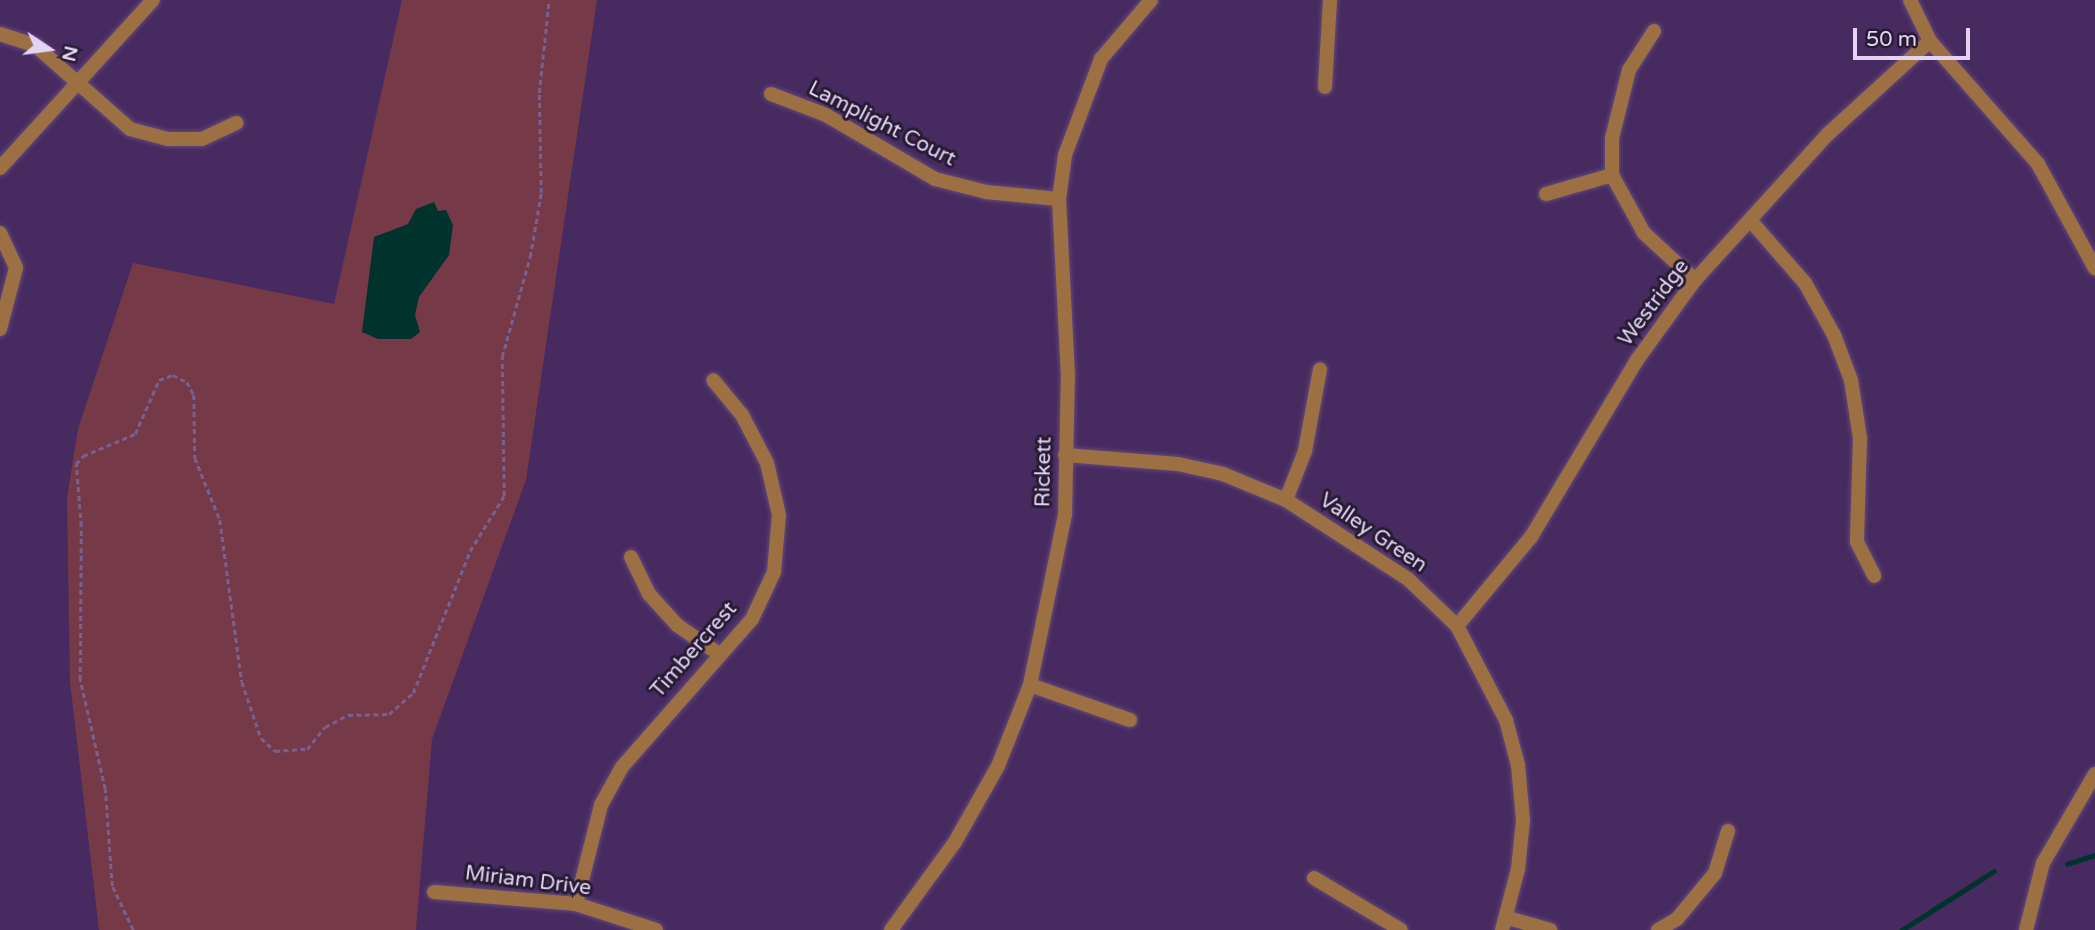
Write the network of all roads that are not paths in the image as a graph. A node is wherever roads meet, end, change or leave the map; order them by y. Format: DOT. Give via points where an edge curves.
graph roads {
  1 [pos="153,0"];
  2 [pos="1151,0"];
  3 [pos="1330,0"];
  4 [pos="1910,0"];
  5 [pos="1654,31"];
  6 [pos="0,34"];
  7 [pos="1930,41"];
  8 [pos="78,83"];
  9 [pos="1325,87"];
  10 [pos="771,94"];
  11 [pos="236,123"];
  12 [pos="0,168"];
  13 [pos="1612,175"];
  14 [pos="1546,194"];
  15 [pos="1059,199"];
  16 [pos="1751,220"];
  17 [pos="0,233"];
  18 [pos="2095,268"];
  19 [pos="1695,280"];
  20 [pos="0,329"];
  21 [pos="1320,369"];
  22 [pos="713,380"];
  23 [pos="1065,455"];
  24 [pos="1286,500"];
  25 [pos="631,557"];
  26 [pos="1874,576"];
  27 [pos="1457,626"];
  28 [pos="719,654"];
  29 [pos="1030,685"];
  30 [pos="1130,720"];
  31 [pos="2095,774"];
  32 [pos="1728,831"];
  33 [pos="1314,878"];
  34 [pos="434,892"];
  35 [pos="576,904"];
  36 [pos="1505,924"];
  37 [pos="656,930"];
  38 [pos="891,930"];
  39 [pos="1401,930"];
  40 [pos="1549,930"];
  41 [pos="1658,930"];
  42 [pos="2026,930"];
  1 -- 8 [label="street"];
  2 -- 15 [label="street, Rickett" via="1101,59 1076,116"];
  3 -- 9 [label="street"];
  4 -- 7 [label="street"];
  5 -- 13 [label="street" via="1629,70 1612,138"];
  6 -- 8 [label="street" via="36,46"];
  7 -- 16 [label="street, Westridge" via="1828,135"];
  7 -- 18 [label="street" via="2038,164"];
  8 -- 11 [label="street" via="130,129 168,139 202,139"];
  8 -- 12 [label="street"];
  10 -- 15 [label="street, Lamplight Court" via="826,115 935,179 986,192"];
  13 -- 14 [label="street"];
  13 -- 19 [label="street" via="1644,233"];
  15 -- 23 [label="street, Rickett" via="1068,377"];
  16 -- 19 [label="street, Westridge"];
  16 -- 26 [label="street" via="1805,283 1834,335 1851,380 1860,438 1857,542"];
  17 -- 20 [label="street" via="16,268"];
  19 -- 27 [label="street, Westridge" via="1637,360 1531,537"];
  21 -- 24 [label="street" via="1305,451"];
  22 -- 28 [label="street, Timbercrest" via="742,415 768,463 779,515 774,572 752,619"];
  23 -- 24 [label="street, Valley Green" via="1178,464 1223,474"];
  23 -- 29 [label="street, Rickett" via="1065,515"];
  24 -- 27 [label="street, Valley Green" via="1408,579"];
  25 -- 28 [label="street" via="649,594 677,625"];
  27 -- 36 [label="street, Valley Green" via="1506,720 1518,765 1523,820"];
  28 -- 35 [label="street, Timbercrest" via="622,767 601,805"];
  29 -- 30 [label="street"];
  29 -- 38 [label="street, Rickett" via="998,766 955,842"];
  31 -- 42 [label="street" via="2043,863"];
  32 -- 41 [label="street" via="1708,883 1678,919"];
  33 -- 39 [label="street"];
  34 -- 35 [label="street, Miriam Drive"];
  35 -- 37 [label="street, Miriam Drive"];
  36 -- 40 [label="street"];
}
